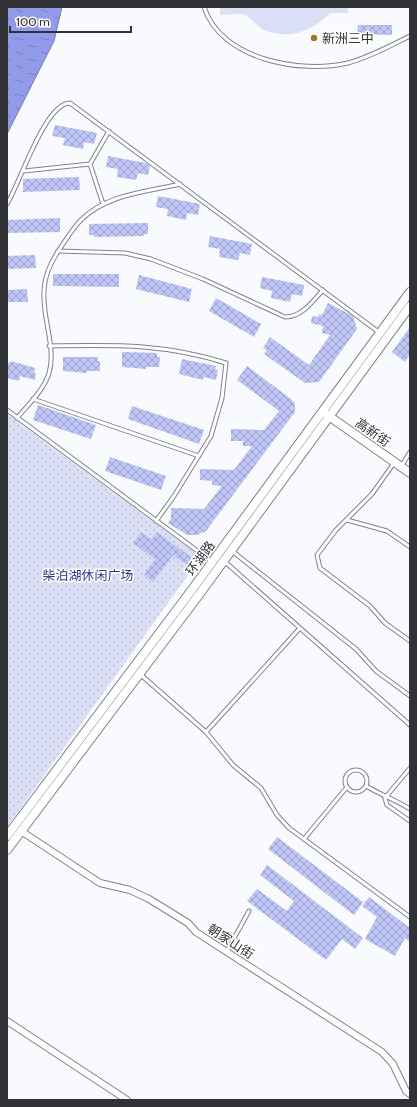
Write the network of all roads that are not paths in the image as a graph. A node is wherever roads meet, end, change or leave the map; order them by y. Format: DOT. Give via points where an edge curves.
graph roads {
  1 [pos="204,7"];
  2 [pos="410,36"];
  3 [pos="109,131"];
  4 [pos="90,164"];
  5 [pos="24,171"];
  6 [pos="180,184"];
  7 [pos="7,204"];
  8 [pos="103,204"];
  9 [pos="58,251"];
  10 [pos="323,290"];
  11 [pos="410,292"];
  12 [pos="410,306"];
  13 [pos="380,333"];
  14 [pos="49,346"];
  15 [pos="33,399"];
  16 [pos="7,410"];
  17 [pos="325,414"];
  18 [pos="17,418"];
  19 [pos="410,452"];
  20 [pos="199,456"];
  21 [pos="398,464"];
  22 [pos="410,473"];
  23 [pos="346,520"];
  24 [pos="156,521"];
  25 [pos="410,546"];
  26 [pos="231,550"];
  27 [pos="220,557"];
  28 [pos="212,562"];
  29 [pos="300,628"];
  30 [pos="410,641"];
  31 [pos="140,674"];
  32 [pos="410,696"];
  33 [pos="410,725"];
  34 [pos="206,732"];
  35 [pos="410,768"];
  36 [pos="366,786"];
  37 [pos="346,787"];
  38 [pos="385,798"];
  39 [pos="410,809"];
  40 [pos="410,821"];
  41 [pos="21,832"];
  42 [pos="7,836"];
  43 [pos="304,839"];
  44 [pos="7,850"];
  45 [pos="250,911"];
  46 [pos="410,917"];
  47 [pos="227,951"];
  48 [pos="7,1021"];
  49 [pos="410,1094"];
  50 [pos="126,1100"];
  1 -- 2 [label="lane" via="206,15 217,30 233,44 281,64 309,66 348,63 372,55"];
  3 -- 4 [label="lane"];
  3 -- 5 [label="lane" via="70,103 64,104 58,107 40,132"];
  3 -- 6 [label="lane"];
  4 -- 5 [label="lane"];
  4 -- 8 [label="lane"];
  5 -- 7 [label="lane"];
  6 -- 8 [label="lane" via="121,197"];
  6 -- 10 [label="lane"];
  8 -- 9 [label="lane" via="80,220"];
  9 -- 10 [label="lane" via="125,253 151,259 203,279 285,317 302,312"];
  9 -- 14 [label="lane" via="49,264 44,287"];
  10 -- 13 [label="lane"];
  11 -- 13 [label="street, 环湖路"];
  12 -- 17 [label="street, 环湖路"];
  13 -- 17 [label="street, 环湖路"];
  14 -- 15 [label="lane" via="49,374 45,384"];
  14 -- 20 [label="lane" via="160,347 197,353 226,362 224,384 211,436"];
  15 -- 18 [label="lane"];
  15 -- 20 [label="lane"];
  16 -- 18 [label="lane"];
  17 -- 21 [label="street, 高新街"];
  17 -- 26 [label="street, 环湖路"];
  17 -- 27 [label="street, 环湖路"];
  18 -- 24 [label="lane"];
  19 -- 21 [label="lane"];
  20 -- 24 [label="lane"];
  21 -- 22 [label="street, 高新街"];
  21 -- 23 [label="lane"];
  23 -- 25 [label="lane" via="387,531"];
  23 -- 30 [label="lane" via="317,555 320,568"];
  24 -- 28 [label="lane"];
  26 -- 27 [label="street, 环湖路"];
  26 -- 32 [label="lane" via="356,649 376,671"];
  27 -- 28 [label="street, 环湖路"];
  27 -- 29 [label="lane"];
  27 -- 31 [label="street, 环湖路"];
  28 -- 42 [label="street, 环湖路"];
  29 -- 33 [label="lane"];
  29 -- 34 [label="lane"];
  31 -- 34 [label="lane"];
  31 -- 41 [label="street, 环湖路"];
  34 -- 43 [label="lane" via="233,765 261,788 283,822"];
  35 -- 38 [label="lane"];
  36 -- 37 [label="lane" via="355,792"];
  36 -- 37 [label="lane" via="366,777 363,772 357,770 346,775"];
  36 -- 38 [label="lane"];
  37 -- 43 [label="lane"];
  38 -- 39 [label="lane" via="394,799"];
  38 -- 40 [label="lane" via="386,806"];
  41 -- 44 [label="street, 环湖路"];
  41 -- 47 [label="street, 朝家山街" via="100,883 130,890 149,899"];
  43 -- 46 [label="lane"];
  45 -- 47 [label="lane"];
  47 -- 49 [label="street, 朝家山街" via="382,1052 393,1064 406,1091"];
  48 -- 50 [label="street"];
}
